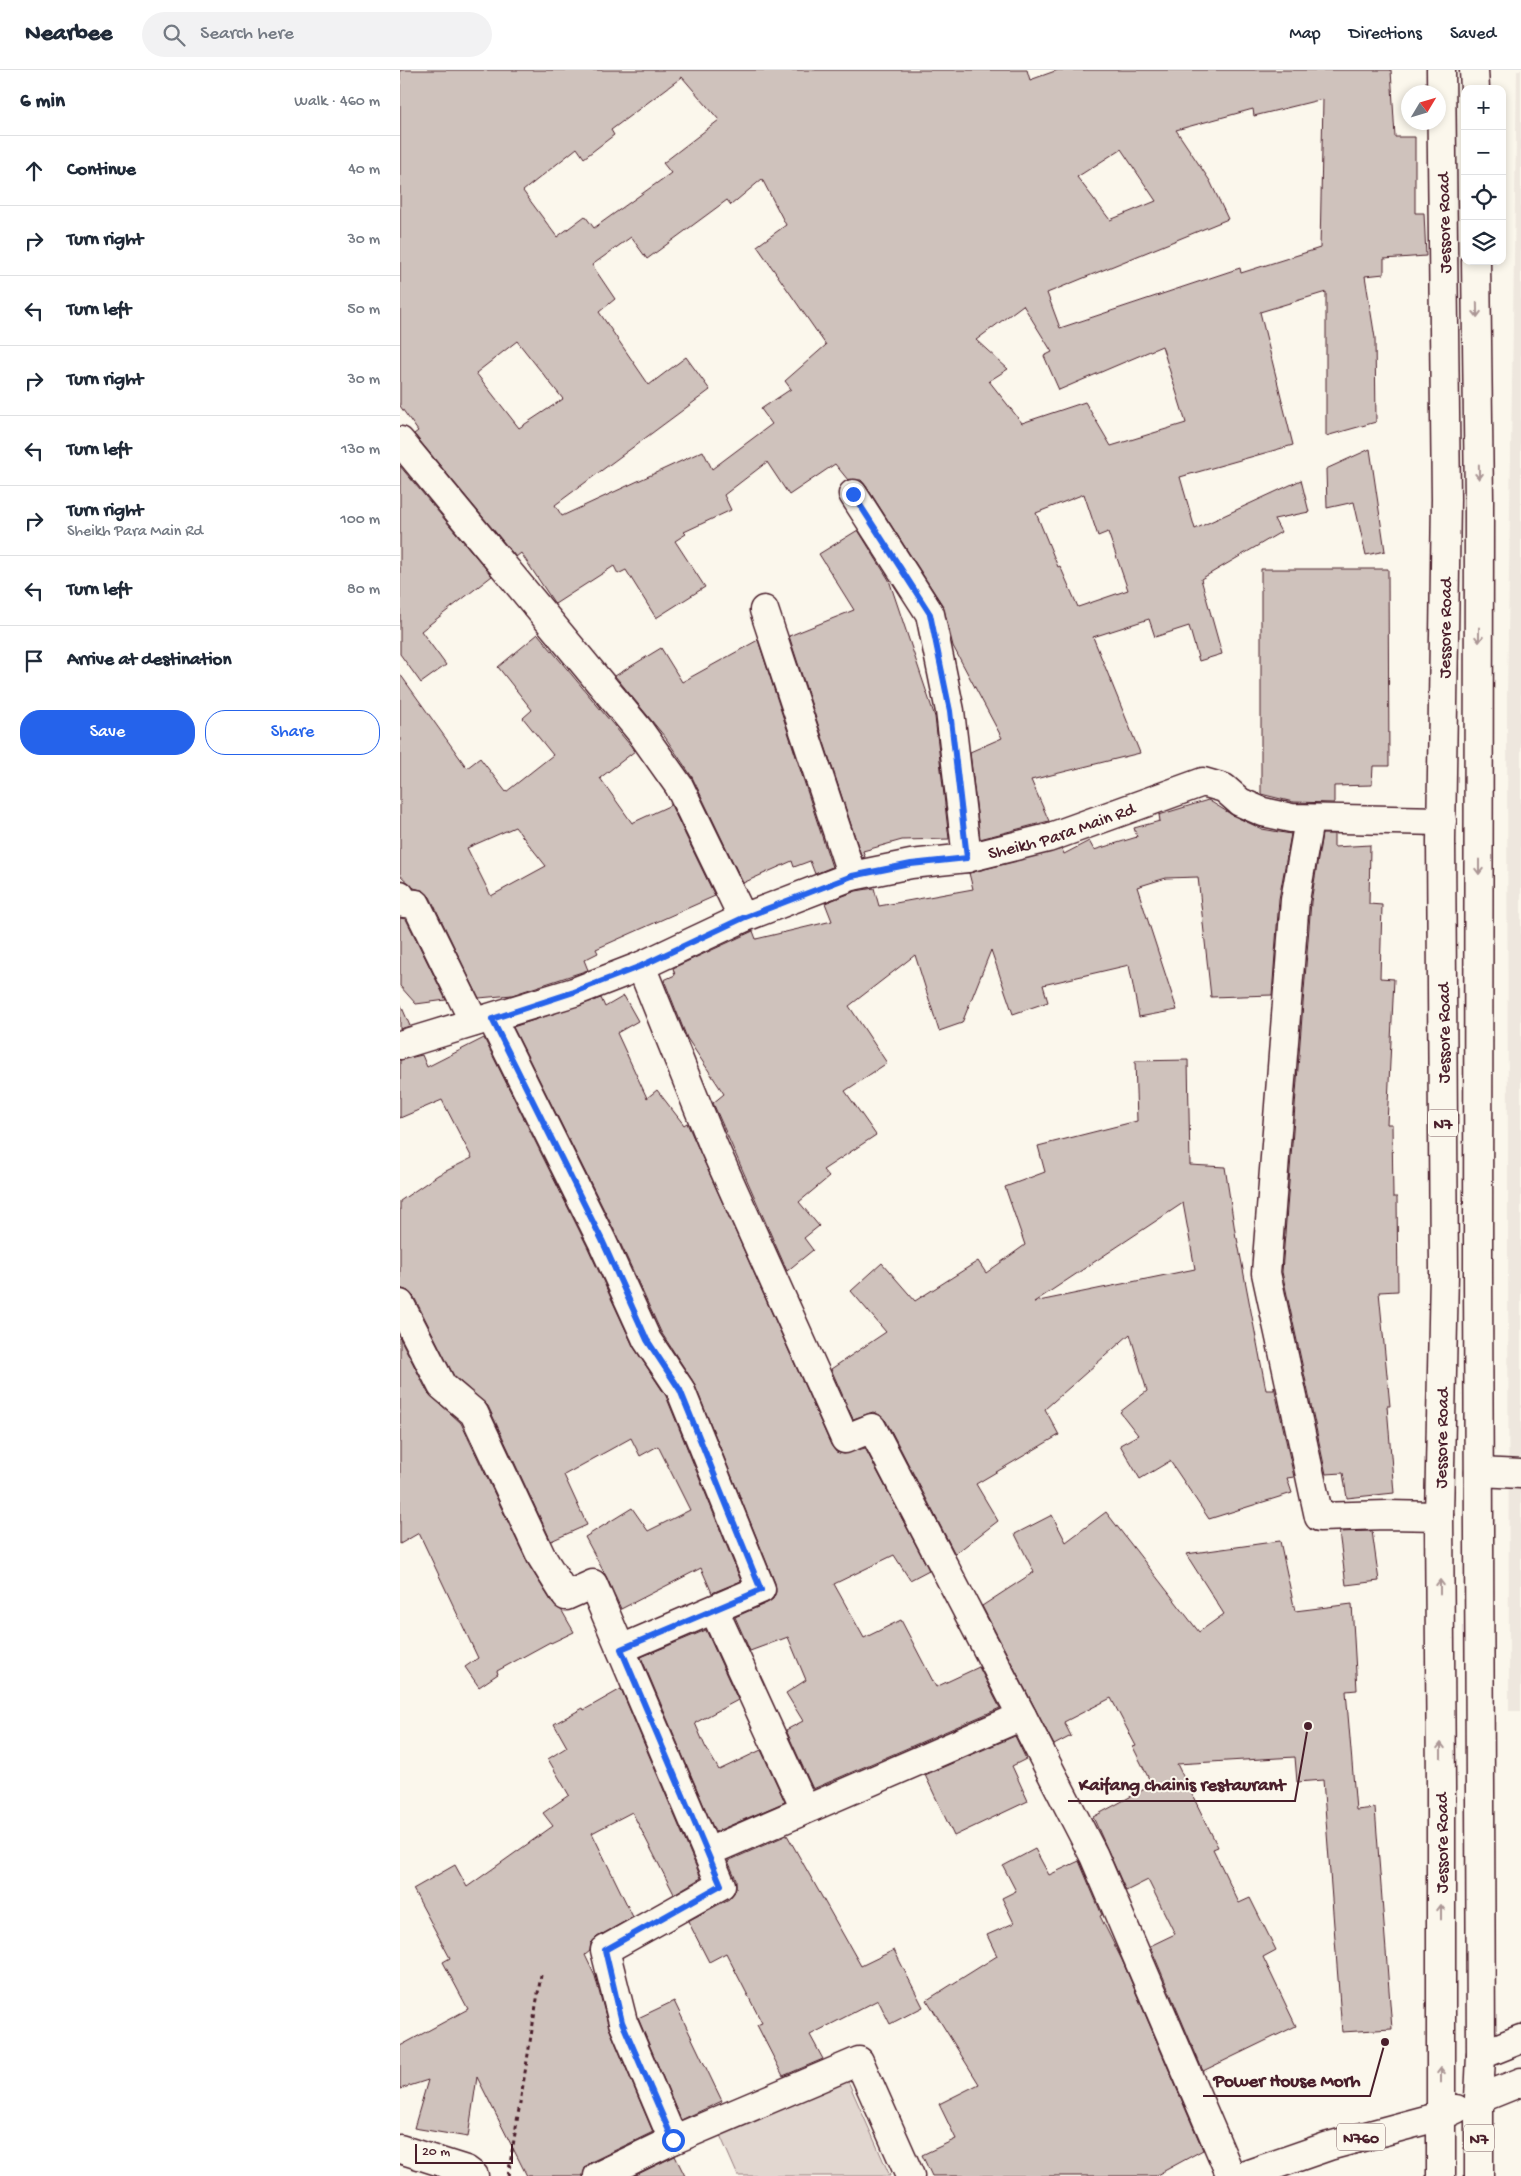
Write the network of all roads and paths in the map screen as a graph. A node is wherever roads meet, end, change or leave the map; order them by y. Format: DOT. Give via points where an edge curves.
graph roads {
  1 [pos="1441,70"];
  2 [pos="1474,70"];
  3 [pos="1475,85"];
  4 [pos="1476,265"];
  5 [pos="400,441"];
  6 [pos="853,494"];
  7 [pos="764,610"];
  8 [pos="1479,792"];
  9 [pos="1442,819"];
  10 [pos="1309,820"];
  11 [pos="1479,839"];
  12 [pos="967,858"];
  13 [pos="852,876"];
  14 [pos="400,896"];
  15 [pos="743,918"];
  16 [pos="641,966"];
  17 [pos="483,1020"];
  18 [pos="402,1042"];
  19 [pos="400,1304"];
  20 [pos="1480,1472"];
  21 [pos="1521,1474"];
  22 [pos="1439,1516"];
  23 [pos="714,1610"];
  24 [pos="621,1649"];
  25 [pos="1022,1716"];
  26 [pos="806,1809"];
  27 [pos="708,1852"];
  28 [pos="541,1975"];
  29 [pos="1521,2039"];
  30 [pos="1481,2055"];
  31 [pos="1521,2082"];
  32 [pos="1478,2099"];
  33 [pos="1440,2116"];
  34 [pos="673,2140"];
  35 [pos="400,2149"];
  36 [pos="474,2176"];
  37 [pos="508,2176"];
  38 [pos="598,2176"];
  39 [pos="910,2176"];
  40 [pos="1231,2176"];
  41 [pos="1243,2176"];
  42 [pos="1440,2176"];
  43 [pos="1479,2176"];
  1 -- 9 [label="main road, Jessore Road / N7" via="1446,499"];
  2 -- 3 [label="main road"];
  4 -- 8 [label="main road, N7, one-way"];
  5 -- 15 [label="main road" via="640,731 679,786"];
  6 -- 12 [label="main road" via="930,614 950,711"];
  7 -- 13 [label="main road"];
  8 -- 9 [label="main road"];
  8 -- 11 [label="main road, N7"];
  9 -- 10 [label="main road, Sheikh Para Main Rd"];
  9 -- 11 [label="main road"];
  9 -- 22 [label="main road, Jessore Road / N7" via="1444,1273"];
  10 -- 12 [label="main road, Sheikh Para Main Rd" via="1264,812 1240,802 1224,788 1203,782 1048,838"];
  10 -- 22 [label="main road" via="1295,900 1266,1274 1318,1517"];
  11 -- 20 [label="main road, N7, one-way"];
  12 -- 13 [label="main road, Sheikh Para Main Rd" via="911,864"];
  13 -- 15 [label="main road, Sheikh Para Main Rd"];
  14 -- 17 [label="main road" via="404,903 416,904"];
  15 -- 16 [label="main road, Sheikh Para Main Rd"];
  16 -- 17 [label="main road, Sheikh Para Main Rd" via="574,992"];
  16 -- 25 [label="main road" via="714,1147 845,1439 872,1428"];
  17 -- 18 [label="main road, Sheikh Para Main Rd"];
  17 -- 23 [label="main road" via="602,1240 647,1340 680,1390 761,1590"];
  19 -- 24 [label="main road" via="442,1386 474,1413 546,1564 566,1596 593,1584"];
  20 -- 21 [label="main road"];
  20 -- 30 [label="main road, N7"];
  33 -- 22 [label="main road, Jessore Road / N7, one-way"];
  23 -- 24 [label="main road"];
  23 -- 26 [label="main road"];
  24 -- 27 [label="main road"];
  25 -- 26 [label="main road"];
  25 -- 40 [label="main road" via="1094,1856"];
  26 -- 27 [label="main road"];
  27 -- 34 [label="main road" via="721,1885 605,1950 622,2022"];
  28 -- 37 [label="path"];
  29 -- 30 [label="main road"];
  30 -- 32 [label="main road, N7"];
  31 -- 32 [label="main road"];
  32 -- 33 [label="main road, N760"];
  32 -- 43 [label="main road, N7"];
  33 -- 41 [label="main road, N760" via="1329,2146"];
  33 -- 42 [label="main road, Jessore Road / N7"];
  34 -- 38 [label="main road"];
  34 -- 39 [label="main road" via="859,2061"];
  35 -- 36 [label="main road" via="466,2170"];
}
